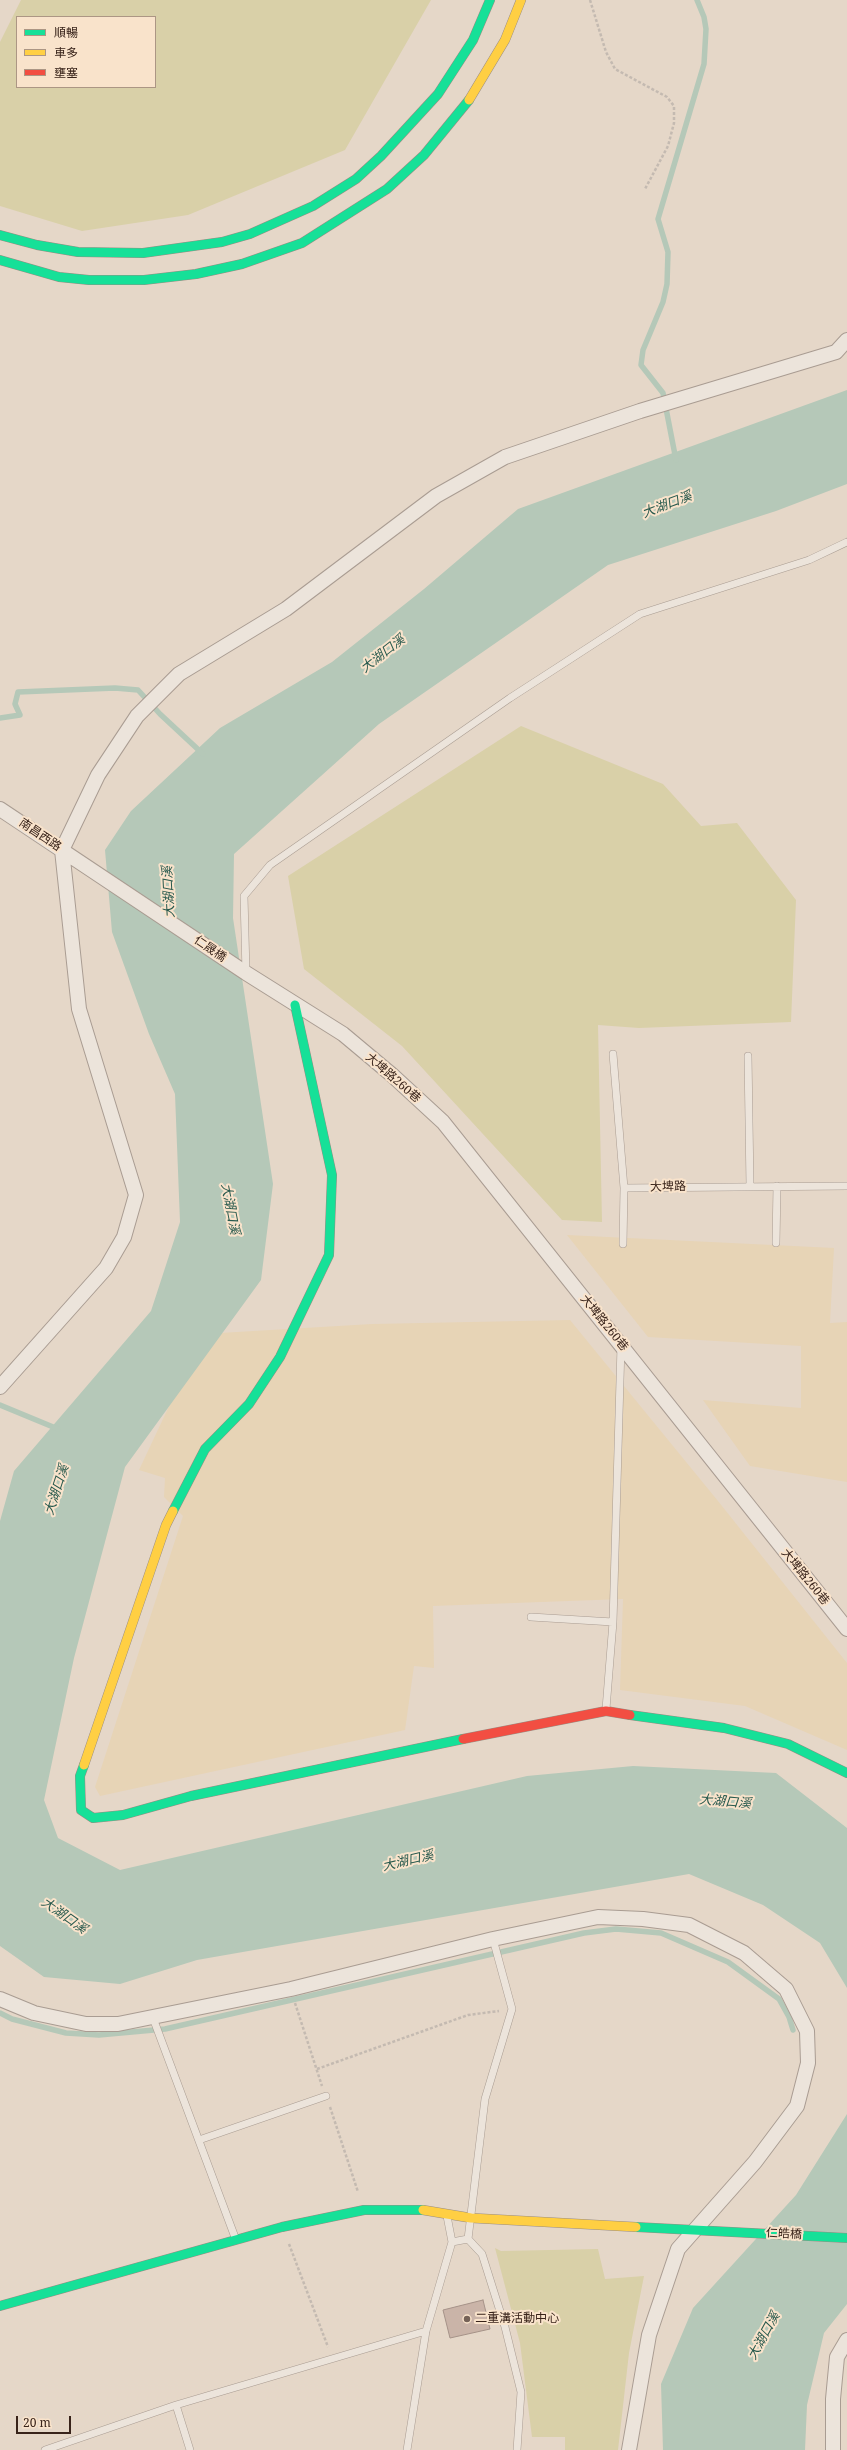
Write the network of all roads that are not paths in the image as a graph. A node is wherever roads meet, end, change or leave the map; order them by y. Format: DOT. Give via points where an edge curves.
graph roads {
  1 [pos="490,0"];
  2 [pos="521,0"];
  3 [pos="0,235"];
  4 [pos="0,260"];
  5 [pos="847,340"];
  6 [pos="847,542"];
  7 [pos="0,809"];
  8 [pos="62,850"];
  9 [pos="79,862"];
  10 [pos="246,973"];
  11 [pos="296,1005"];
  12 [pos="342,1034"];
  13 [pos="613,1054"];
  14 [pos="748,1056"];
  15 [pos="750,1186"];
  16 [pos="777,1186"];
  17 [pos="847,1186"];
  18 [pos="624,1188"];
  19 [pos="776,1243"];
  20 [pos="623,1244"];
  21 [pos="621,1344"];
  22 [pos="0,1387"];
  23 [pos="531,1616"];
  24 [pos="613,1622"];
  25 [pos="847,1629"];
  26 [pos="606,1712"];
  27 [pos="847,1772"];
  28 [pos="493,1939"];
  29 [pos="0,1999"];
  30 [pos="153,2018"];
  31 [pos="326,2096"];
  32 [pos="199,2140"];
  33 [pos="446,2213"];
  34 [pos="471,2218"];
  35 [pos="694,2229"];
  36 [pos="468,2238"];
  37 [pos="847,2238"];
  38 [pos="236,2240"];
  39 [pos="452,2242"];
  40 [pos="0,2306"];
  41 [pos="426,2331"];
  42 [pos="847,2340"];
  43 [pos="176,2405"];
  44 [pos="45,2450"];
  45 [pos="190,2450"];
  46 [pos="407,2450"];
  47 [pos="517,2450"];
  48 [pos="629,2450"];
  49 [pos="833,2450"];
  1 -- 3 [label="street" via="473,40 438,94 382,156 356,179 313,206 250,234 194,247 142,253 78,252 37,246"];
  2 -- 4 [label="street" via="505,40 474,94 424,155 387,189 302,243 242,264 196,274 144,280 59,277"];
  5 -- 8 [label="street" via="836,352 640,411 505,457 436,496 286,609 179,674 137,716 98,775"];
  6 -- 10 [label="lane" via="809,560 640,614 510,698 270,865 244,896"];
  7 -- 8 [label="street, 南昌西路"];
  8 -- 9 [label="street, 南昌西路"];
  8 -- 22 [label="street" via="80,1009 136,1195 124,1237 106,1268"];
  9 -- 10 [label="street, 仁晟橋"];
  10 -- 11 [label="street, 仁晟橋"];
  11 -- 12 [label="street, 仁晟橋"];
  11 -- 26 [label="street" via="332,1175 329,1255 280,1356 249,1404 205,1449 166,1526 80,1776 81,1810 93,1818 123,1815 191,1796 572,1716"];
  12 -- 21 [label="street, 大埤路260巷" via="443,1122"];
  13 -- 18 [label="lane"];
  14 -- 15 [label="lane"];
  15 -- 16 [label="lane, 大埤路"];
  15 -- 18 [label="lane, 大埤路"];
  16 -- 17 [label="lane, 大埤路"];
  16 -- 19 [label="lane"];
  18 -- 20 [label="lane"];
  21 -- 24 [label="lane"];
  21 -- 25 [label="street, 大埤路260巷"];
  23 -- 24 [label="lane"];
  24 -- 26 [label="lane"];
  26 -- 27 [label="street" via="724,1728 788,1744"];
  28 -- 30 [label="street" via="290,1989"];
  28 -- 34 [label="lane" via="512,2009 485,2099"];
  28 -- 35 [label="street" via="598,1917 689,1925 744,1953 786,1989 807,2031 808,2063 797,2106 755,2162"];
  29 -- 30 [label="street" via="34,2013 86,2024 118,2024"];
  30 -- 32 [label="lane"];
  31 -- 32 [label="lane"];
  32 -- 38 [label="lane"];
  33 -- 34 [label="street, 仁皓橋"];
  33 -- 38 [label="street, 仁皓橋" via="415,2209 364,2210 282,2227"];
  33 -- 39 [label="lane"];
  34 -- 35 [label="street, 仁皓橋"];
  34 -- 36 [label="lane"];
  35 -- 37 [label="street, 仁皓橋"];
  35 -- 48 [label="street" via="678,2249 649,2335"];
  36 -- 39 [label="lane"];
  36 -- 47 [label="lane" via="482,2254 506,2327 521,2392"];
  38 -- 40 [label="street, 仁皓橋"];
  39 -- 41 [label="lane"];
  41 -- 43 [label="lane"];
  41 -- 46 [label="lane"];
  42 -- 49 [label="street" via="837,2357 833,2399"];
  43 -- 44 [label="lane"];
  43 -- 45 [label="lane"];
}
